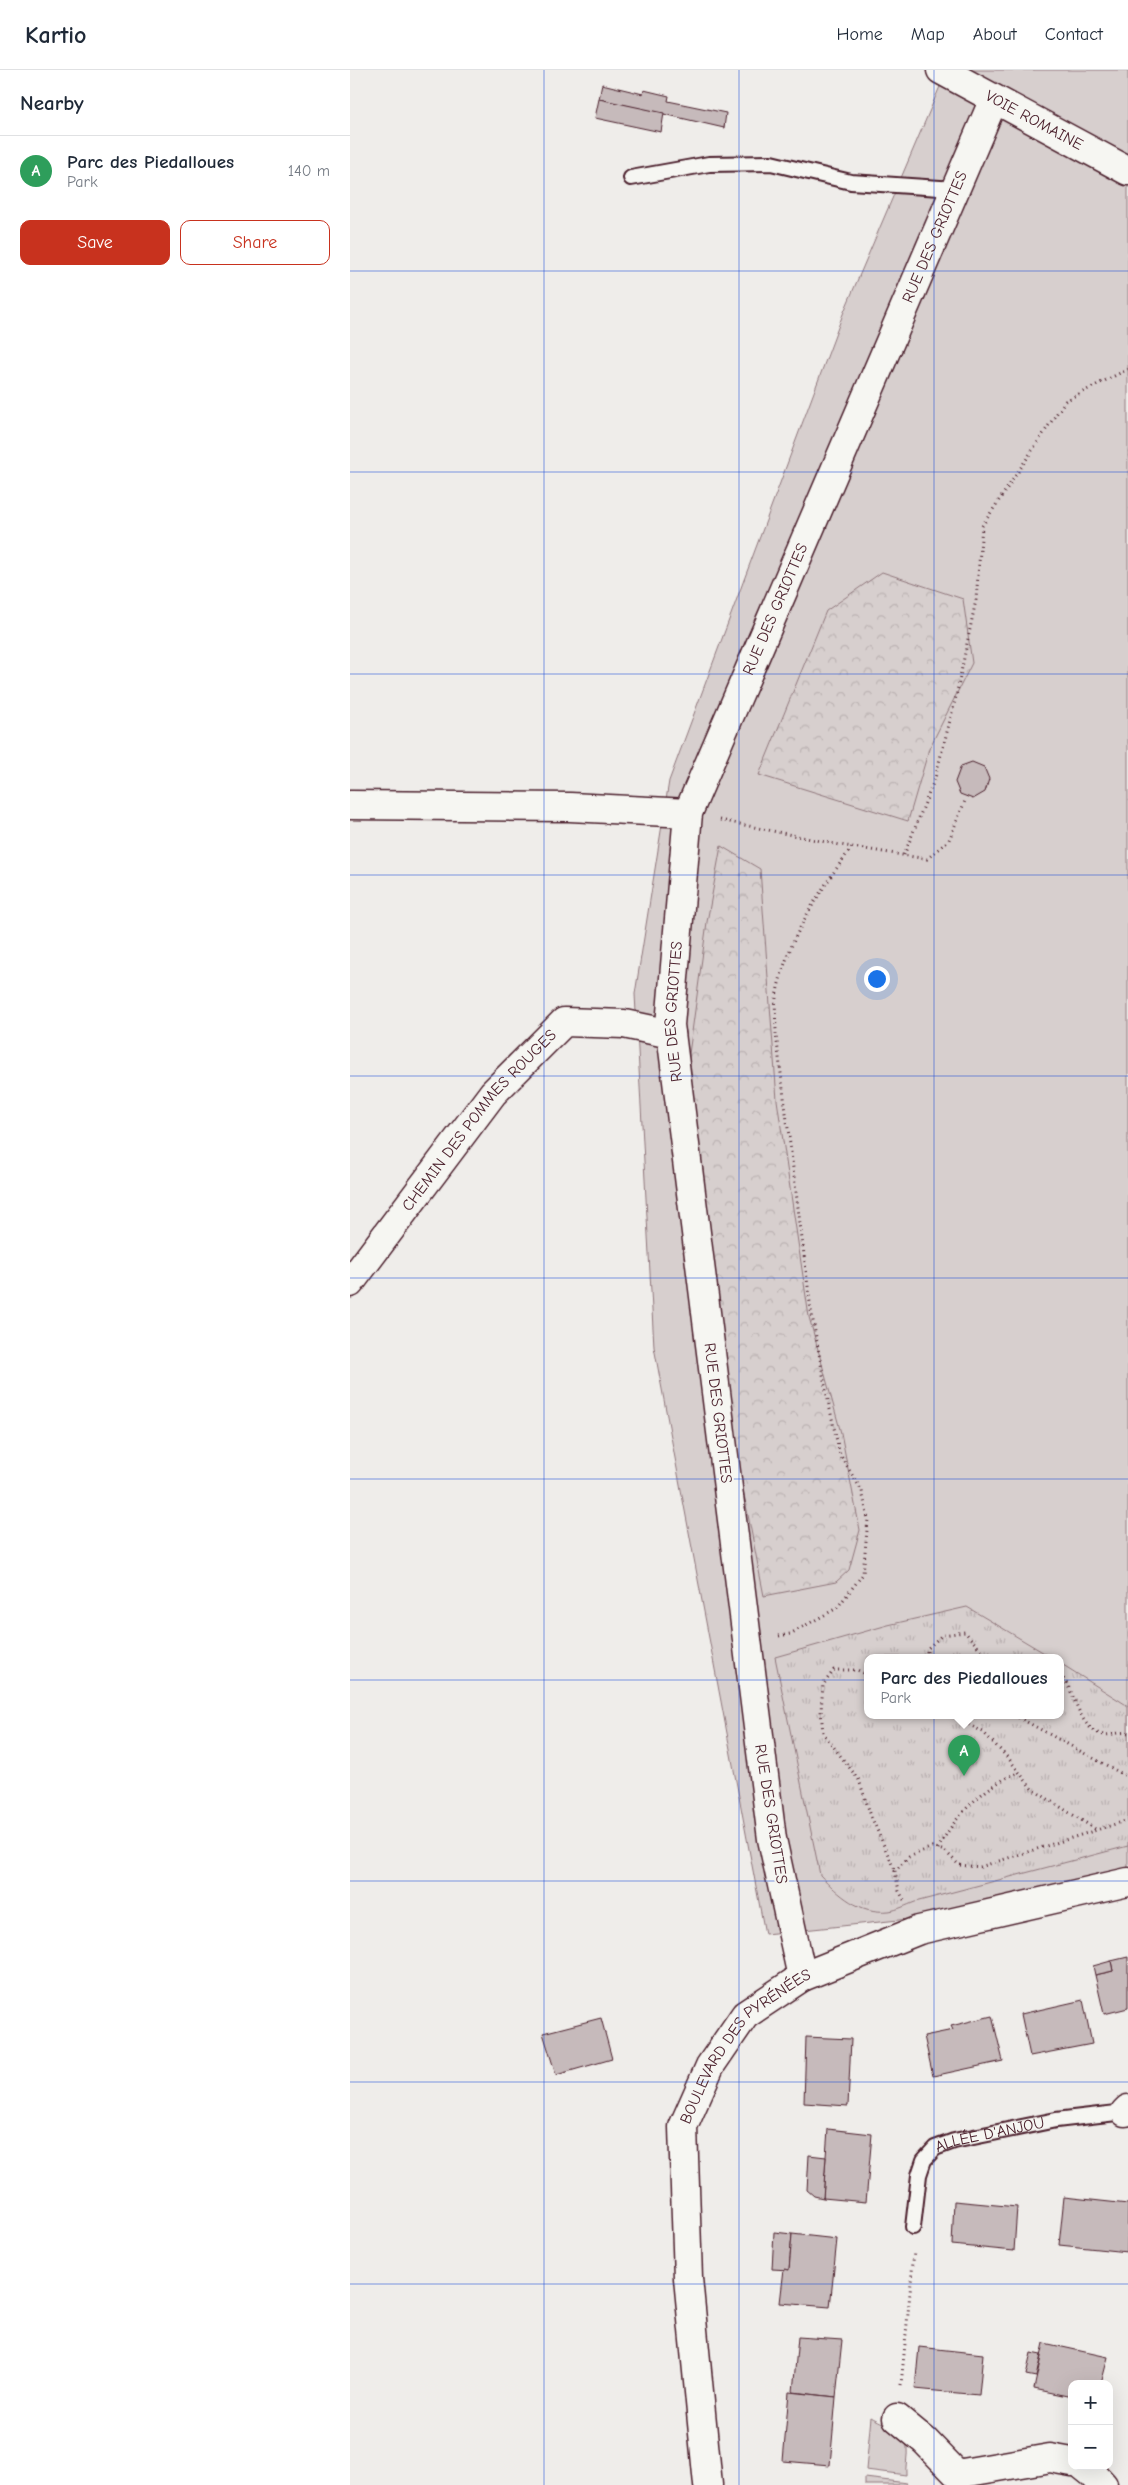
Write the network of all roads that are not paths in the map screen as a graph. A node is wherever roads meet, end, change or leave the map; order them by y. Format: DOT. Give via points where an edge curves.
graph roads {
  1 [pos="940,70"];
  2 [pos="994,99"];
  3 [pos="1128,171"];
  4 [pos="631,178"];
  5 [pos="955,189"];
  6 [pos="350,804"];
  7 [pos="688,813"];
  8 [pos="671,1034"];
  9 [pos="350,1283"];
  10 [pos="1128,1882"];
  11 [pos="802,1977"];
  12 [pos="1126,2110"];
  13 [pos="913,2227"];
  14 [pos="897,2418"];
  15 [pos="1068,2461"];
  16 [pos="1087,2470"];
  17 [pos="708,2485"];
  18 [pos="1103,2485"];
  1 -- 2 [label="street, VOIE ROMAINE"];
  2 -- 3 [label="street, VOIE ROMAINE"];
  2 -- 5 [label="street, RUE DES GRIOTTES"];
  4 -- 5 [label="lane" via="708,164 771,163 851,182"];
  5 -- 7 [label="street, RUE DES GRIOTTES"];
  6 -- 7 [label="street" via="570,807"];
  7 -- 8 [label="street, RUE DES GRIOTTES"];
  8 -- 9 [label="street, CHEMIN DES POMMES ROUGES" via="624,1024 564,1022 493,1093"];
  8 -- 11 [label="street, RUE DES GRIOTTES" via="772,1839"];
  10 -- 11 [label="street, BOULEVARD DES PYRÉNÉES" via="919,1930"];
  11 -- 17 [label="street, BOULEVARD DES PYRÉNÉES" via="745,2015 710,2066 683,2127 688,2278"];
  12 -- 13 [label="lane, ALLÉE D'ANJOU" via="1056,2120 954,2141 935,2148 924,2160 919,2175"];
  14 -- 15 [label="street" via="957,2474 1050,2458"];
  16 -- 18 [label="street"];
}
